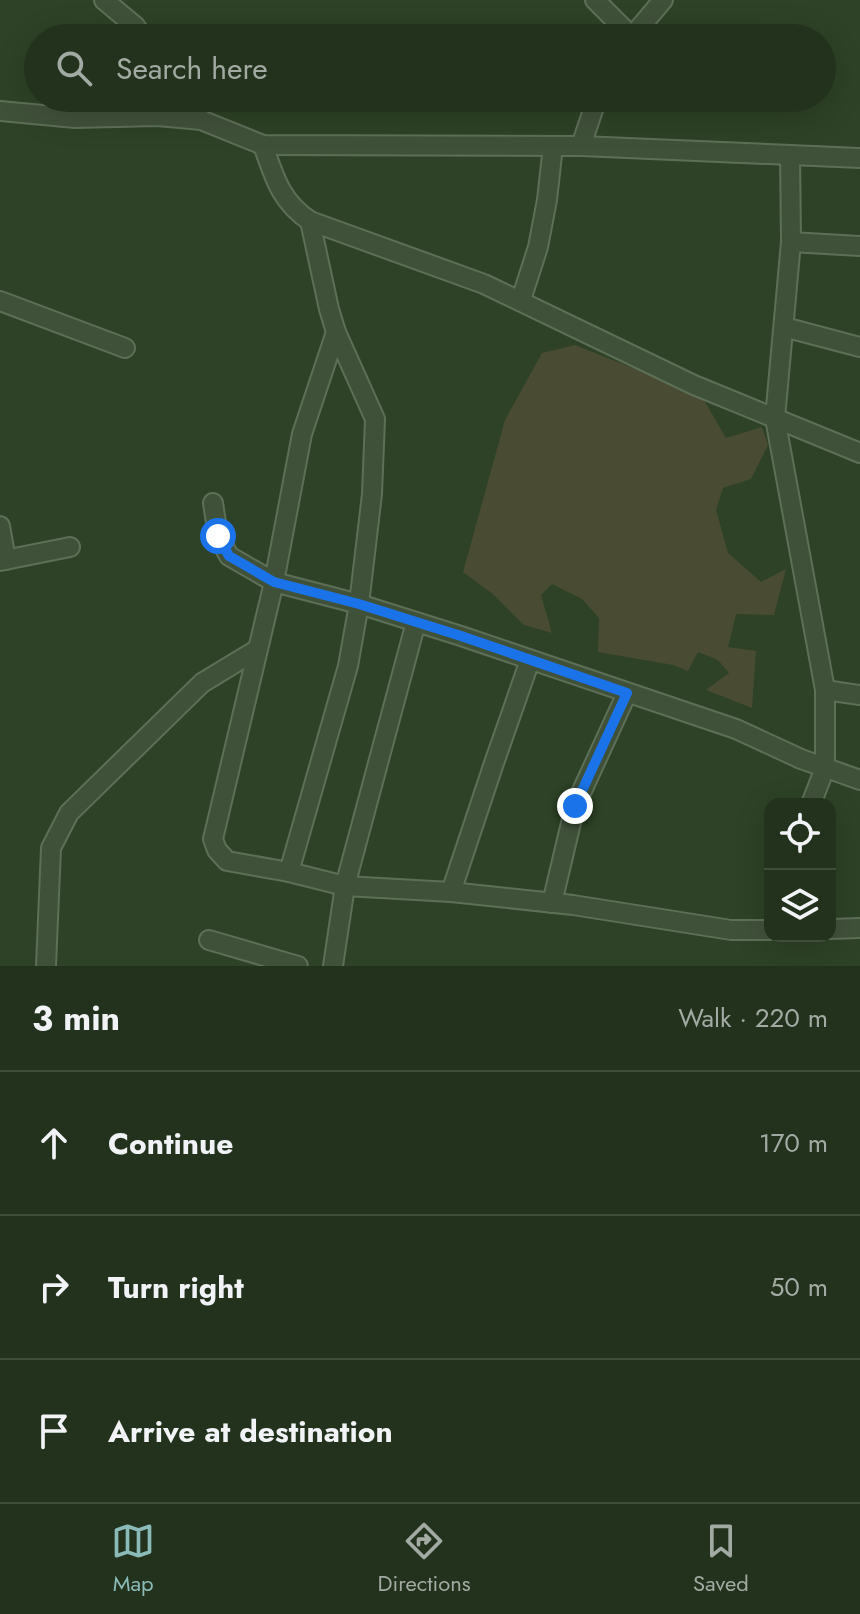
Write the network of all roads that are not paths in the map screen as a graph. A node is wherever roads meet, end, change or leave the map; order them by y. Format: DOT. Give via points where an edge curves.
graph roads {
  1 [pos="104,0"];
  2 [pos="595,0"];
  3 [pos="663,0"];
  4 [pos="133,24"];
  5 [pos="619,24"];
  6 [pos="643,24"];
  7 [pos="0,111"];
  8 [pos="196,112"];
  9 [pos="592,112"];
  10 [pos="201,120"];
  11 [pos="860,140"];
  12 [pos="263,145"];
  13 [pos="553,146"];
  14 [pos="581,146"];
  15 [pos="790,155"];
  16 [pos="852,158"];
  17 [pos="310,221"];
  18 [pos="791,242"];
  19 [pos="860,246"];
  20 [pos="521,300"];
  21 [pos="0,301"];
  22 [pos="784,327"];
  23 [pos="336,332"];
  24 [pos="860,347"];
  25 [pos="125,348"];
  26 [pos="775,418"];
  27 [pos="860,453"];
  28 [pos="213,503"];
  29 [pos="0,526"];
  30 [pos="70,547"];
  31 [pos="3,561"];
  32 [pos="274,582"];
  33 [pos="359,604"];
  34 [pos="416,622"];
  35 [pos="258,649"];
  36 [pos="530,660"];
  37 [pos="825,690"];
  38 [pos="627,693"];
  39 [pos="860,695"];
  40 [pos="825,768"];
  41 [pos="860,780"];
  42 [pos="813,798"];
  43 [pos="289,872"];
  44 [pos="345,886"];
  45 [pos="451,892"];
  46 [pos="552,903"];
  47 [pos="860,928"];
  48 [pos="836,929"];
  49 [pos="764,930"];
  50 [pos="209,940"];
  51 [pos="46,966"];
  52 [pos="298,966"];
  53 [pos="333,966"];
  1 -- 4 [label="street"];
  2 -- 5 [label="street"];
  3 -- 6 [label="street"];
  7 -- 10 [label="street"];
  8 -- 10 [label="street"];
  9 -- 14 [label="street"];
  10 -- 12 [label="street"];
  11 -- 16 [label="street"];
  12 -- 13 [label="street"];
  12 -- 17 [label="street" via="280,191"];
  13 -- 14 [label="street"];
  13 -- 20 [label="street" via="538,247"];
  14 -- 15 [label="street"];
  15 -- 16 [label="street"];
  15 -- 18 [label="street"];
  17 -- 20 [label="street"];
  17 -- 23 [label="street"];
  18 -- 19 [label="street"];
  18 -- 22 [label="street"];
  20 -- 26 [label="street" via="694,385"];
  21 -- 25 [label="street"];
  22 -- 24 [label="street"];
  22 -- 26 [label="street"];
  23 -- 32 [label="street" via="302,434"];
  23 -- 33 [label="street" via="375,419"];
  26 -- 27 [label="street"];
  26 -- 37 [label="street"];
  28 -- 32 [label="street" via="218,536 229,556"];
  29 -- 31 [label="street"];
  30 -- 31 [label="street"];
  32 -- 33 [label="street"];
  32 -- 35 [label="street"];
  33 -- 34 [label="street"];
  33 -- 43 [label="street" via="348,666"];
  34 -- 36 [label="street"];
  34 -- 44 [label="street"];
  35 -- 43 [label="street" via="213,839 227,861"];
  35 -- 51 [label="street" via="202,683 69,813 51,848"];
  36 -- 38 [label="street"];
  36 -- 45 [label="street"];
  37 -- 39 [label="street"];
  37 -- 40 [label="street"];
  38 -- 40 [label="street" via="736,729"];
  38 -- 46 [label="street" via="575,806"];
  40 -- 41 [label="street"];
  40 -- 42 [label="street"];
  43 -- 44 [label="street"];
  44 -- 45 [label="street"];
  44 -- 53 [label="street"];
  45 -- 46 [label="street"];
  46 -- 49 [label="street" via="731,930"];
  47 -- 48 [label="street"];
  50 -- 52 [label="street"];
}
